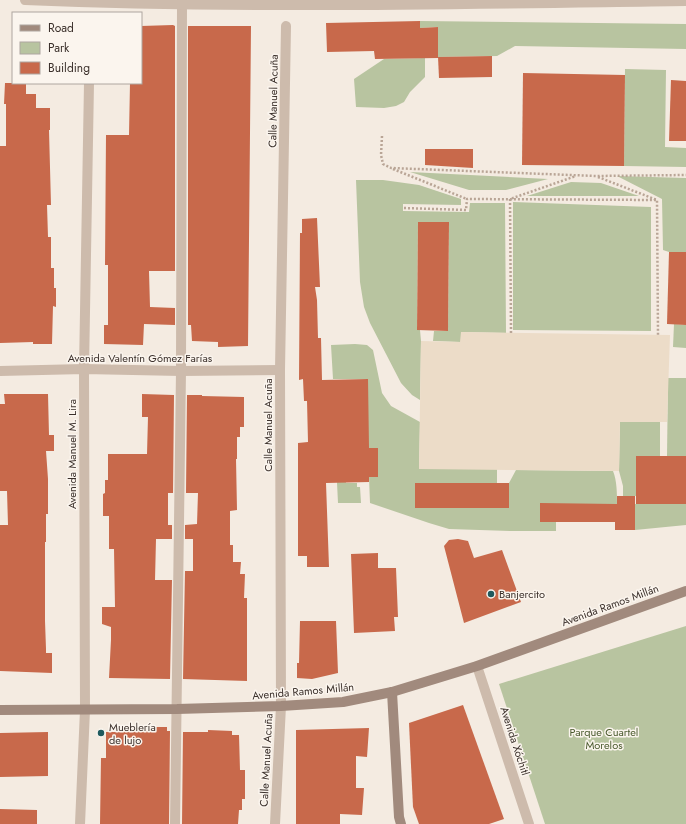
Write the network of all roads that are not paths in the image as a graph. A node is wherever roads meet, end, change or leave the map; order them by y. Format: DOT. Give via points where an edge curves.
graph roads {
  1 [pos="25,0"];
  2 [pos="686,1"];
  3 [pos="433,2"];
  4 [pos="90,5"];
  5 [pos="182,5"];
  6 [pos="286,26"];
  7 [pos="89,84"];
  8 [pos="84,369"];
  9 [pos="280,370"];
  10 [pos="0,371"];
  11 [pos="181,371"];
  12 [pos="686,591"];
  13 [pos="477,666"];
  14 [pos="392,692"];
  15 [pos="280,706"];
  16 [pos="177,709"];
  17 [pos="0,710"];
  18 [pos="85,710"];
  19 [pos="80,824"];
  20 [pos="175,824"];
  21 [pos="275,824"];
  22 [pos="401,824"];
  23 [pos="529,824"];
  1 -- 4 [label="street"];
  2 -- 3 [label="street"];
  3 -- 5 [label="street"];
  4 -- 5 [label="street"];
  5 -- 11 [label="street"];
  6 -- 9 [label="street, Calle Manuel Acuña"];
  7 -- 8 [label="street, Avenida Manuel M. Lira"];
  8 -- 10 [label="street, Avenida Valentín Gómez Farías"];
  8 -- 11 [label="street, Avenida Valentín Gómez Farías"];
  8 -- 18 [label="street, Avenida Manuel M. Lira"];
  9 -- 11 [label="street, Avenida Valentín Gómez Farías"];
  9 -- 15 [label="street, Calle Manuel Acuña"];
  11 -- 16 [label="street"];
  12 -- 13 [label="main road, Avenida Ramos Millán"];
  13 -- 14 [label="main road, Avenida Ramos Millán"];
  13 -- 23 [label="street, Avenida Xóchitl"];
  14 -- 15 [label="main road, Avenida Ramos Millán" via="343,702"];
  14 -- 22 [label="main road" via="398,817"];
  15 -- 16 [label="main road, Avenida Ramos Millán"];
  15 -- 21 [label="street, Calle Manuel Acuña"];
  16 -- 18 [label="main road, Avenida Ramos Millán"];
  16 -- 20 [label="street"];
  17 -- 18 [label="main road, Avenida Ramos Millán"];
  18 -- 19 [label="street, Avenida Manuel M. Lira"];
}
